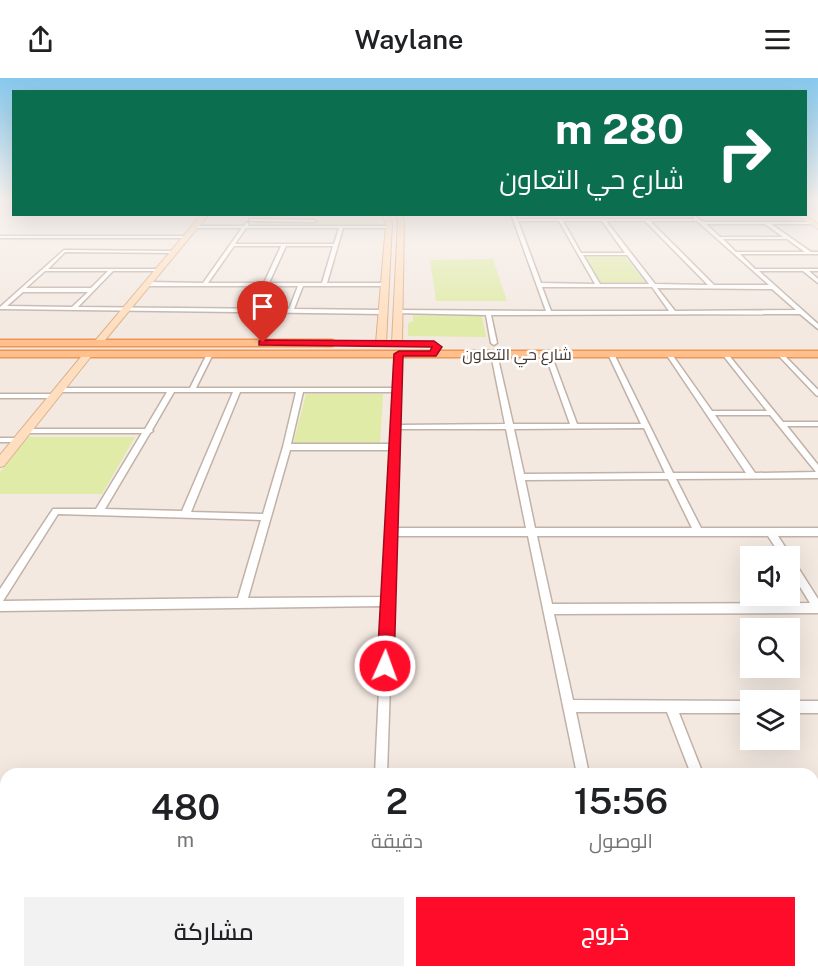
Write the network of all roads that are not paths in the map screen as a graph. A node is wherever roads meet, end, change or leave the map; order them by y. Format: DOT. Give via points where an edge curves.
graph roads {
  1 [pos="182,243"];
  2 [pos="387,243"];
  3 [pos="400,243"];
  4 [pos="522,243"];
  5 [pos="574,243"];
  6 [pos="621,243"];
  7 [pos="669,243"];
  8 [pos="724,243"];
  9 [pos="795,243"];
  10 [pos="232,245"];
  11 [pos="284,245"];
  12 [pos="335,245"];
  13 [pos="175,252"];
  14 [pos="735,253"];
  15 [pos="810,253"];
  16 [pos="818,253"];
  17 [pos="580,254"];
  18 [pos="629,254"];
  19 [pos="44,270"];
  20 [pos="112,270"];
  21 [pos="159,270"];
  22 [pos="386,270"];
  23 [pos="399,270"];
  24 [pos="754,270"];
  25 [pos="804,270"];
  26 [pos="818,270"];
  27 [pos="818,281"];
  28 [pos="148,284"];
  29 [pos="206,284"];
  30 [pos="266,284"];
  31 [pos="301,284"];
  32 [pos="324,284"];
  33 [pos="385,285"];
  34 [pos="538,285"];
  35 [pos="598,285"];
  36 [pos="653,286"];
  37 [pos="712,286"];
  38 [pos="772,287"];
  39 [pos="22,290"];
  40 [pos="92,290"];
  41 [pos="74,308"];
  42 [pos="1,309"];
  43 [pos="126,309"];
  44 [pos="291,311"];
  45 [pos="383,312"];
  46 [pos="398,312"];
  47 [pos="549,312"];
  48 [pos="673,312"];
  49 [pos="801,312"];
  50 [pos="489,313"];
  51 [pos="818,327"];
  52 [pos="0,343"];
  53 [pos="15,343"];
  54 [pos="98,343"];
  55 [pos="381,343"];
  56 [pos="818,344"];
  57 [pos="398,349"];
  58 [pos="494,349"];
  59 [pos="3,354"];
  60 [pos="88,354"];
  61 [pos="210,354"];
  62 [pos="548,354"];
  63 [pos="611,354"];
  64 [pos="669,354"];
  65 [pos="725,354"];
  66 [pos="780,354"];
  67 [pos="818,354"];
  68 [pos="172,390"];
  69 [pos="192,390"];
  70 [pos="237,390"];
  71 [pos="300,390"];
  72 [pos="397,390"];
  73 [pos="56,393"];
  74 [pos="818,394"];
  75 [pos="0,396"];
  76 [pos="710,413"];
  77 [pos="774,413"];
  78 [pos="782,424"];
  79 [pos="818,424"];
  80 [pos="509,426"];
  81 [pos="574,426"];
  82 [pos="645,426"];
  83 [pos="395,427"];
  84 [pos="149,431"];
  85 [pos="22,435"];
  86 [pos="0,440"];
  87 [pos="287,447"];
  88 [pos="394,447"];
  89 [pos="0,463"];
  90 [pos="818,472"];
  91 [pos="752,475"];
  92 [pos="670,476"];
  93 [pos="520,477"];
  94 [pos="99,512"];
  95 [pos="185,515"];
  96 [pos="266,517"];
  97 [pos="391,532"];
  98 [pos="532,532"];
  99 [pos="699,532"];
  100 [pos="771,532"];
  101 [pos="818,532"];
  102 [pos="780,546"];
  103 [pos="800,579"];
  104 [pos="0,598"];
  105 [pos="388,601"];
  106 [pos="242,603"];
  107 [pos="0,606"];
  108 [pos="548,609"];
  109 [pos="569,706"];
  110 [pos="670,706"];
  111 [pos="740,707"];
  112 [pos="800,707"];
  113 [pos="818,707"];
  114 [pos="381,768"];
  115 [pos="583,768"];
  116 [pos="695,768"];
  1 -- 13 [label="main road"];
  2 -- 22 [label="main road"];
  3 -- 23 [label="main road"];
  4 -- 34 [label="street"];
  5 -- 17 [label="street"];
  6 -- 18 [label="street"];
  7 -- 37 [label="street"];
  8 -- 14 [label="street"];
  9 -- 15 [label="street"];
  10 -- 11 [label="street"];
  10 -- 29 [label="street"];
  11 -- 12 [label="street"];
  11 -- 30 [label="street"];
  12 -- 32 [label="street"];
  13 -- 19 [label="street" via="64,251"];
  13 -- 21 [label="main road"];
  14 -- 15 [label="street"];
  14 -- 24 [label="street"];
  15 -- 16 [label="street"];
  17 -- 18 [label="street"];
  17 -- 35 [label="street"];
  18 -- 36 [label="street"];
  19 -- 20 [label="street"];
  19 -- 39 [label="street"];
  20 -- 21 [label="street"];
  20 -- 40 [label="street"];
  21 -- 28 [label="main road"];
  22 -- 23 [label="main road"];
  22 -- 33 [label="main road"];
  23 -- 46 [label="main road"];
  24 -- 25 [label="street"];
  24 -- 38 [label="street"];
  25 -- 26 [label="street"];
  25 -- 27 [label="street"];
  28 -- 29 [label="street"];
  28 -- 43 [label="main road"];
  29 -- 30 [label="street"];
  30 -- 31 [label="street"];
  31 -- 32 [label="street"];
  31 -- 44 [label="street"];
  32 -- 33 [label="street"];
  33 -- 45 [label="main road"];
  34 -- 35 [label="street"];
  34 -- 47 [label="street"];
  35 -- 36 [label="street"];
  36 -- 37 [label="street"];
  36 -- 48 [label="street"];
  37 -- 38 [label="street"];
  38 -- 49 [label="street"];
  39 -- 40 [label="street"];
  39 -- 42 [label="street"];
  40 -- 41 [label="street"];
  41 -- 42 [label="street"];
  41 -- 43 [label="street"];
  43 -- 44 [label="street"];
  43 -- 54 [label="main road"];
  44 -- 45 [label="street"];
  45 -- 55 [label="main road"];
  46 -- 50 [label="street"];
  46 -- 57 [label="main road"];
  47 -- 48 [label="street"];
  47 -- 50 [label="street"];
  48 -- 49 [label="street"];
  49 -- 51 [label="street"];
  50 -- 58 [label="street"];
  52 -- 53 [label="main road, شارع حي التعاون"];
  53 -- 54 [label="main road, شارع حي التعاون"];
  53 -- 59 [label="main road"];
  54 -- 55 [label="main road, شارع حي التعاون"];
  55 -- 57 [label="main road, شارع حي التعاون"];
  56 -- 58 [label="main road, شارع حي التعاون"];
  57 -- 58 [label="main road, شارع حي التعاون"];
  57 -- 61 [label="main road, شارع حي التعاون"];
  57 -- 72 [label="street"];
  58 -- 62 [label="main road, شارع حي التعاون"];
  58 -- 80 [label="street"];
  59 -- 60 [label="main road, شارع حي التعاون"];
  60 -- 61 [label="main road, شارع حي التعاون"];
  60 -- 73 [label="main road"];
  61 -- 69 [label="street"];
  62 -- 63 [label="main road, شارع حي التعاون"];
  62 -- 81 [label="street"];
  63 -- 64 [label="main road, شارع حي التعاون"];
  63 -- 82 [label="street"];
  64 -- 65 [label="main road, شارع حي التعاون"];
  64 -- 76 [label="street"];
  65 -- 66 [label="main road, شارع حي التعاون"];
  65 -- 77 [label="street"];
  66 -- 67 [label="main road, شارع حي التعاون"];
  66 -- 74 [label="street"];
  68 -- 69 [label="street"];
  68 -- 73 [label="street"];
  68 -- 84 [label="street"];
  69 -- 70 [label="street"];
  70 -- 71 [label="street"];
  70 -- 95 [label="street"];
  71 -- 72 [label="street"];
  71 -- 87 [label="street"];
  72 -- 83 [label="street"];
  73 -- 75 [label="street"];
  73 -- 85 [label="main road"];
  76 -- 77 [label="street"];
  76 -- 91 [label="street"];
  77 -- 78 [label="street"];
  78 -- 79 [label="street"];
  78 -- 90 [label="street"];
  80 -- 81 [label="street"];
  80 -- 83 [label="street"];
  80 -- 93 [label="street"];
  81 -- 82 [label="street"];
  82 -- 92 [label="street"];
  83 -- 88 [label="street"];
  84 -- 85 [label="street"];
  84 -- 94 [label="street"];
  85 -- 86 [label="street"];
  85 -- 89 [label="main road"];
  87 -- 88 [label="street"];
  87 -- 96 [label="street"];
  88 -- 97 [label="street"];
  90 -- 91 [label="street"];
  91 -- 92 [label="street"];
  92 -- 93 [label="street"];
  92 -- 99 [label="street"];
  93 -- 98 [label="street"];
  94 -- 95 [label="street"];
  94 -- 104 [label="street" via="57,511"];
  95 -- 96 [label="street"];
  96 -- 106 [label="street"];
  97 -- 98 [label="street"];
  97 -- 105 [label="street"];
  98 -- 99 [label="street"];
  98 -- 108 [label="street"];
  99 -- 100 [label="street"];
  100 -- 101 [label="street"];
  100 -- 102 [label="street"];
  103 -- 108 [label="street" via="818,608"];
  105 -- 106 [label="street"];
  105 -- 114 [label="street"];
  106 -- 107 [label="street"];
  108 -- 109 [label="street"];
  109 -- 110 [label="street"];
  109 -- 115 [label="street"];
  110 -- 111 [label="street"];
  110 -- 116 [label="street"];
  112 -- 113 [label="street"];
}
